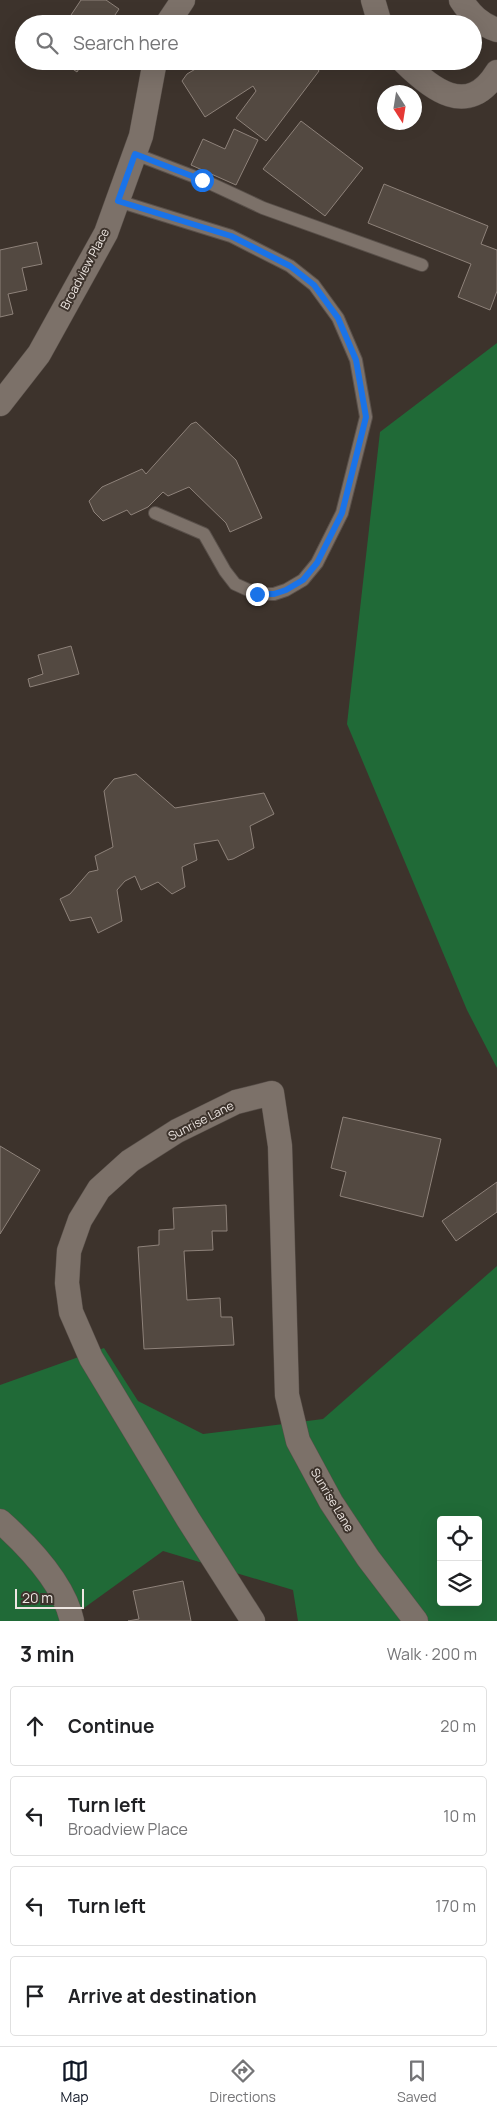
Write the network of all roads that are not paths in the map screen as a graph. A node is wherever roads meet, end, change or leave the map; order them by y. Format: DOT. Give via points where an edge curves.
graph roads {
  1 [pos="183,0"];
  2 [pos="373,0"];
  3 [pos="461,0"];
  4 [pos="173,15"];
  5 [pos="377,15"];
  6 [pos="471,15"];
  7 [pos="482,23"];
  8 [pos="497,30"];
  9 [pos="153,70"];
  10 [pos="413,70"];
  11 [pos="497,72"];
  12 [pos="135,154"];
  13 [pos="118,201"];
  14 [pos="422,265"];
  15 [pos="0,404"];
  16 [pos="155,513"];
  17 [pos="0,1521"];
  18 [pos="72,1621"];
  19 [pos="253,1621"];
  20 [pos="416,1621"];
  1 -- 4 [label="street"];
  2 -- 5 [label="street"];
  3 -- 6 [label="street"];
  7 -- 8 [label="street"];
  9 -- 12 [label="street, Broadview Place"];
  10 -- 11 [label="street" via="432,88 449,96 478,92"];
  12 -- 13 [label="street, Broadview Place"];
  12 -- 14 [label="lane" via="263,208"];
  13 -- 15 [label="street, Broadview Place" via="106,233 39,354"];
  13 -- 16 [label="lane" via="231,236 290,266 314,285 338,318 356,360 366,417 342,513 317,563 303,580 286,590 257,594 235,584 204,534"];
  17 -- 18 [label="street" via="20,1539 60,1589"];
  19 -- 20 [label="street, Sunrise Lane" via="91,1358 71,1312 69,1251 80,1220 99,1189 130,1161 177,1131 236,1102 272,1093 280,1146 288,1395 298,1441 331,1502"];
}
